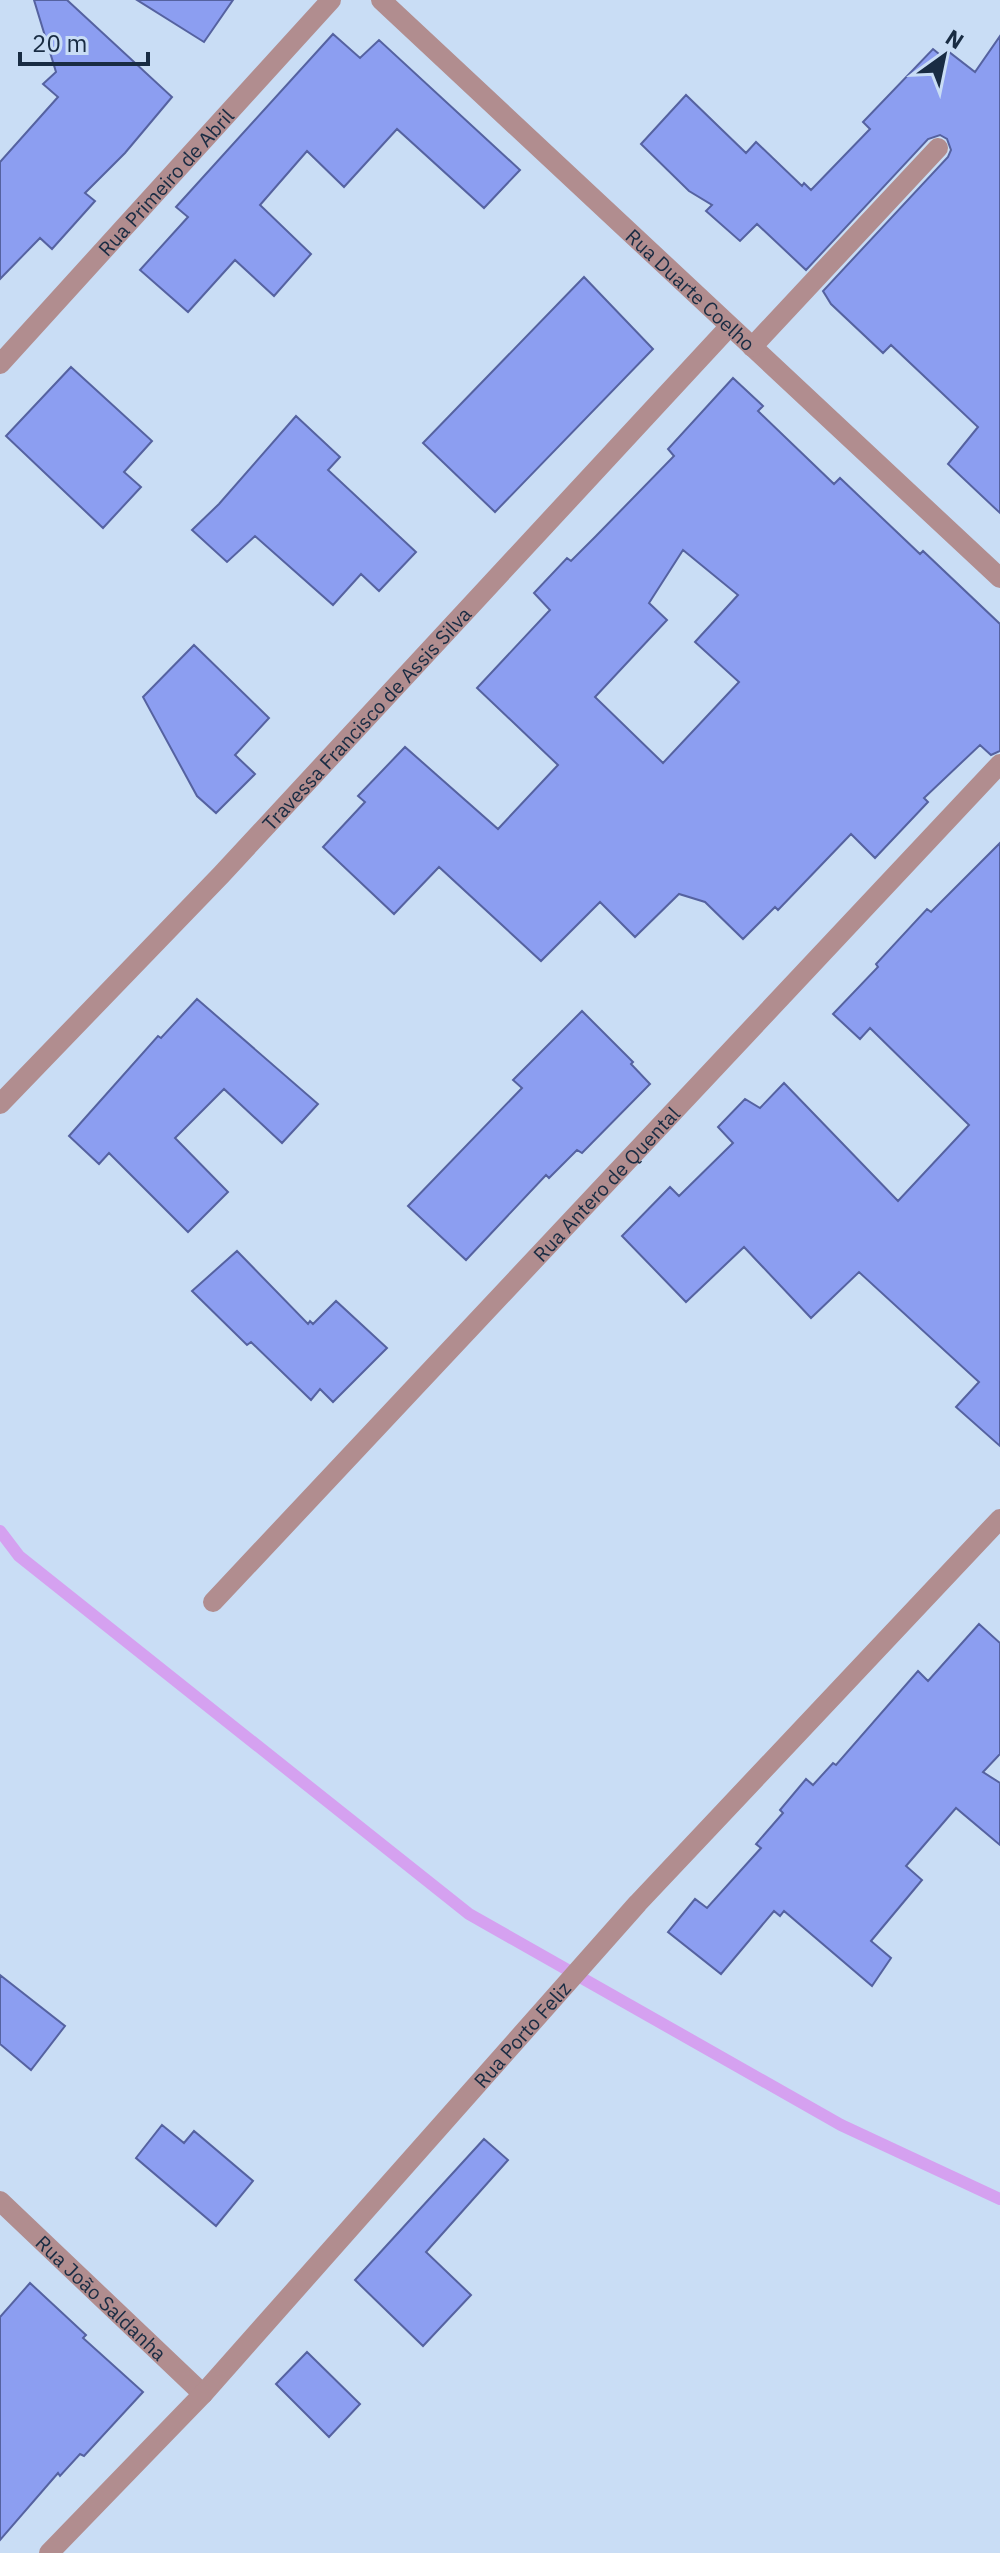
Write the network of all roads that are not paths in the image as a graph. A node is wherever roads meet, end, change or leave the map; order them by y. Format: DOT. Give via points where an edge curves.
graph roads {
  1 [pos="331,0"];
  2 [pos="381,0"];
  3 [pos="938,148"];
  4 [pos="729,327"];
  5 [pos="752,347"];
  6 [pos="0,364"];
  7 [pos="1000,578"];
  8 [pos="1000,764"];
  9 [pos="0,1104"];
  10 [pos="1000,1519"];
  11 [pos="213,1602"];
  12 [pos="0,2201"];
  13 [pos="203,2394"];
  14 [pos="49,2553"];
  1 -- 6 [label="street, Rua Primeiro de Abril"];
  2 -- 4 [label="street, Rua Duarte Coelho"];
  3 -- 5 [label="street"];
  4 -- 5 [label="street, Rua Duarte Coelho"];
  4 -- 9 [label="street, Travessa Francisco de Assis Silva" via="221,875"];
  5 -- 7 [label="street, Rua Duarte Coelho"];
  8 -- 11 [label="street, Rua Antero de Quental"];
  10 -- 13 [label="street, Rua Porto Feliz" via="638,1903"];
  12 -- 13 [label="street, Rua João Saldanha"];
  13 -- 14 [label="street, Rua Porto Feliz"];
}
